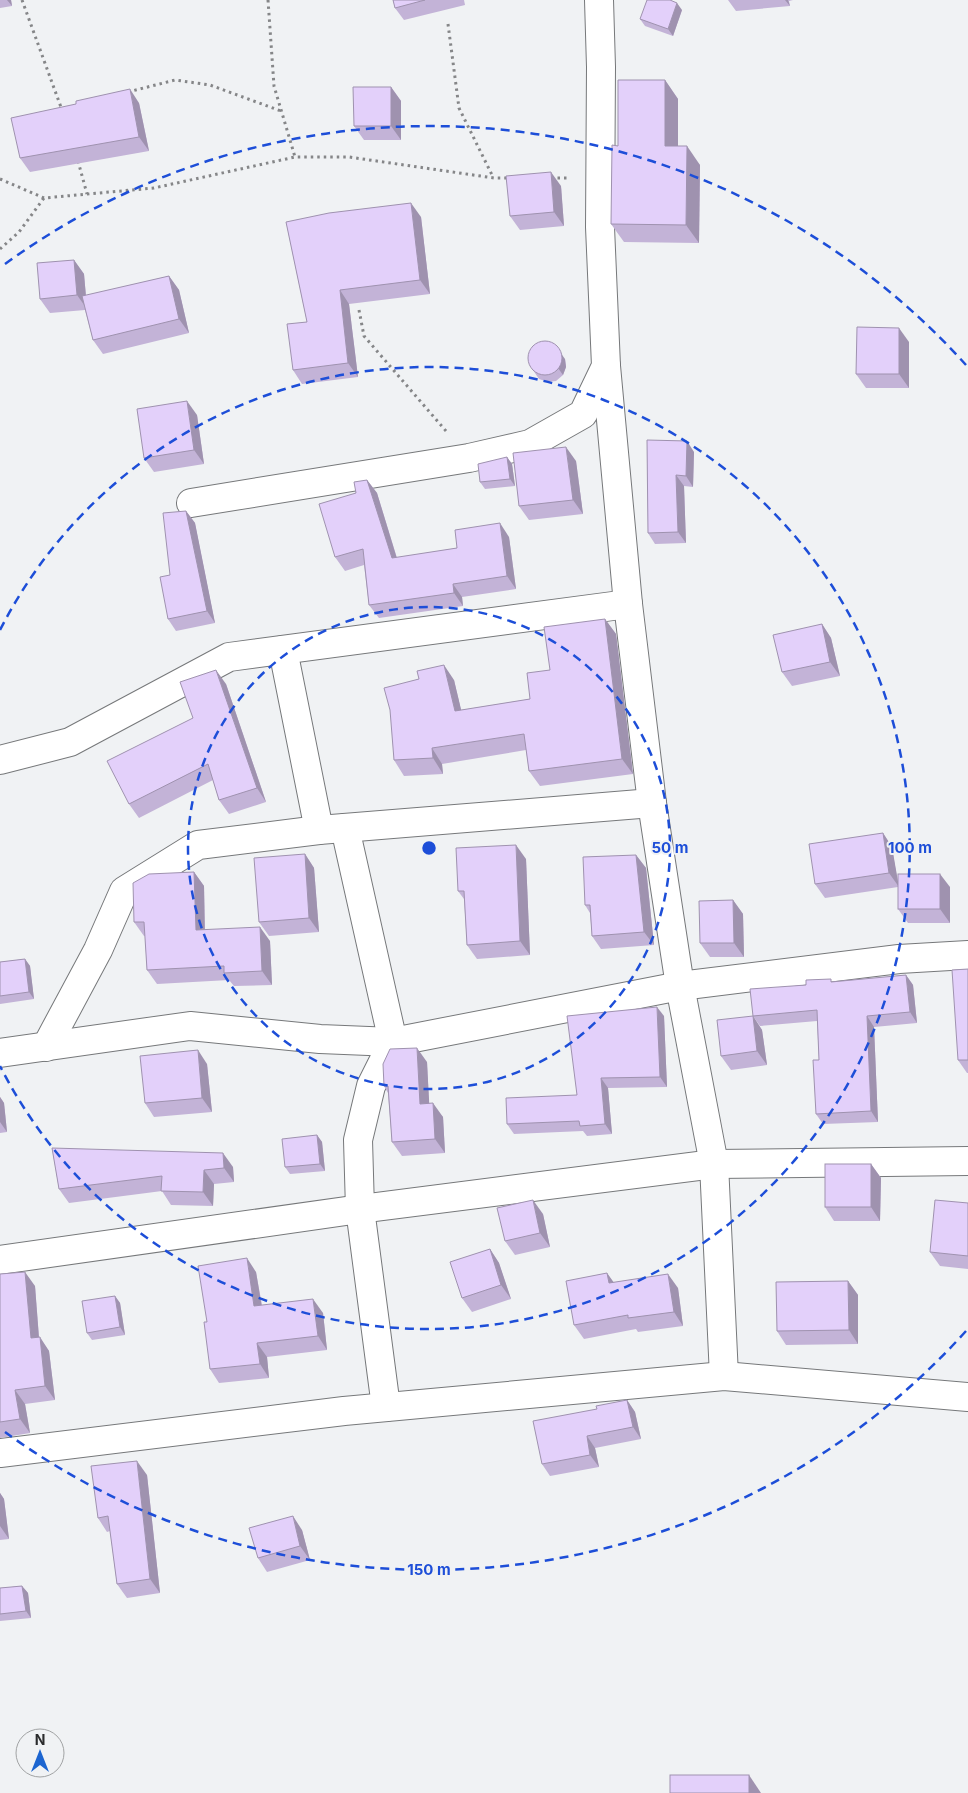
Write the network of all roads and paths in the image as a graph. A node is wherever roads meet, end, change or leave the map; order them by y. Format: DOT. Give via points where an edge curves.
graph roads {
  1 [pos="22,0"];
  2 [pos="268,0"];
  3 [pos="599,0"];
  4 [pos="448,24"];
  5 [pos="118,95"];
  6 [pos="71,106"];
  7 [pos="62,109"];
  8 [pos="282,111"];
  9 [pos="65,117"];
  10 [pos="295,157"];
  11 [pos="77,160"];
  12 [pos="494,178"];
  13 [pos="513,178"];
  14 [pos="542,178"];
  15 [pos="600,178"];
  16 [pos="0,179"];
  17 [pos="87,194"];
  18 [pos="44,198"];
  19 [pos="0,249"];
  20 [pos="359,310"];
  21 [pos="606,366"];
  22 [pos="469,458"];
  23 [pos="190,503"];
  24 [pos="628,604"];
  25 [pos="283,650"];
  26 [pos="0,760"];
  27 [pos="652,803"];
  28 [pos="332,829"];
  29 [pos="968,955"];
  30 [pos="680,986"];
  31 [pos="393,1042"];
  32 [pos="46,1047"];
  33 [pos="0,1053"];
  34 [pos="968,1161"];
  35 [pos="714,1164"];
  36 [pos="360,1209"];
  37 [pos="0,1260"];
  38 [pos="724,1376"];
  39 [pos="968,1397"];
  40 [pos="386,1407"];
  41 [pos="0,1453"];
  1 -- 7 [label="path"];
  2 -- 8 [label="path" via="274,86"];
  3 -- 15 [label="street"];
  4 -- 12 [label="path" via="459,108"];
  5 -- 8 [label="path" via="175,80 210,85"];
  6 -- 7 [label="path"];
  7 -- 9 [label="path"];
  8 -- 10 [label="path"];
  10 -- 12 [label="path" via="349,157"];
  10 -- 17 [label="path" via="154,188"];
  11 -- 17 [label="path"];
  12 -- 13 [label="path"];
  14 -- 15 [label="path"];
  15 -- 21 [label="street"];
  16 -- 18 [label="path"];
  17 -- 18 [label="path"];
  18 -- 19 [label="path" via="19,232"];
  20 -- 22 [label="path" via="364,336"];
  21 -- 22 [label="street" via="583,414 530,444"];
  21 -- 24 [label="street"];
  22 -- 23 [label="street"];
  24 -- 25 [label="street"];
  24 -- 27 [label="street"];
  25 -- 26 [label="street" via="229,657 70,742"];
  25 -- 28 [label="street"];
  27 -- 28 [label="street"];
  27 -- 30 [label="street"];
  28 -- 31 [label="street"];
  28 -- 32 [label="street" via="198,845 124,891 98,950"];
  29 -- 30 [label="street" via="899,959"];
  30 -- 31 [label="street"];
  30 -- 35 [label="street"];
  31 -- 32 [label="street" via="320,1039 190,1026"];
  31 -- 36 [label="street" via="371,1086 358,1140"];
  32 -- 33 [label="street"];
  34 -- 35 [label="street"];
  35 -- 36 [label="street"];
  35 -- 38 [label="street"];
  36 -- 37 [label="street"];
  36 -- 40 [label="street"];
  38 -- 39 [label="street"];
  38 -- 40 [label="street"];
  40 -- 41 [label="street"];
}
